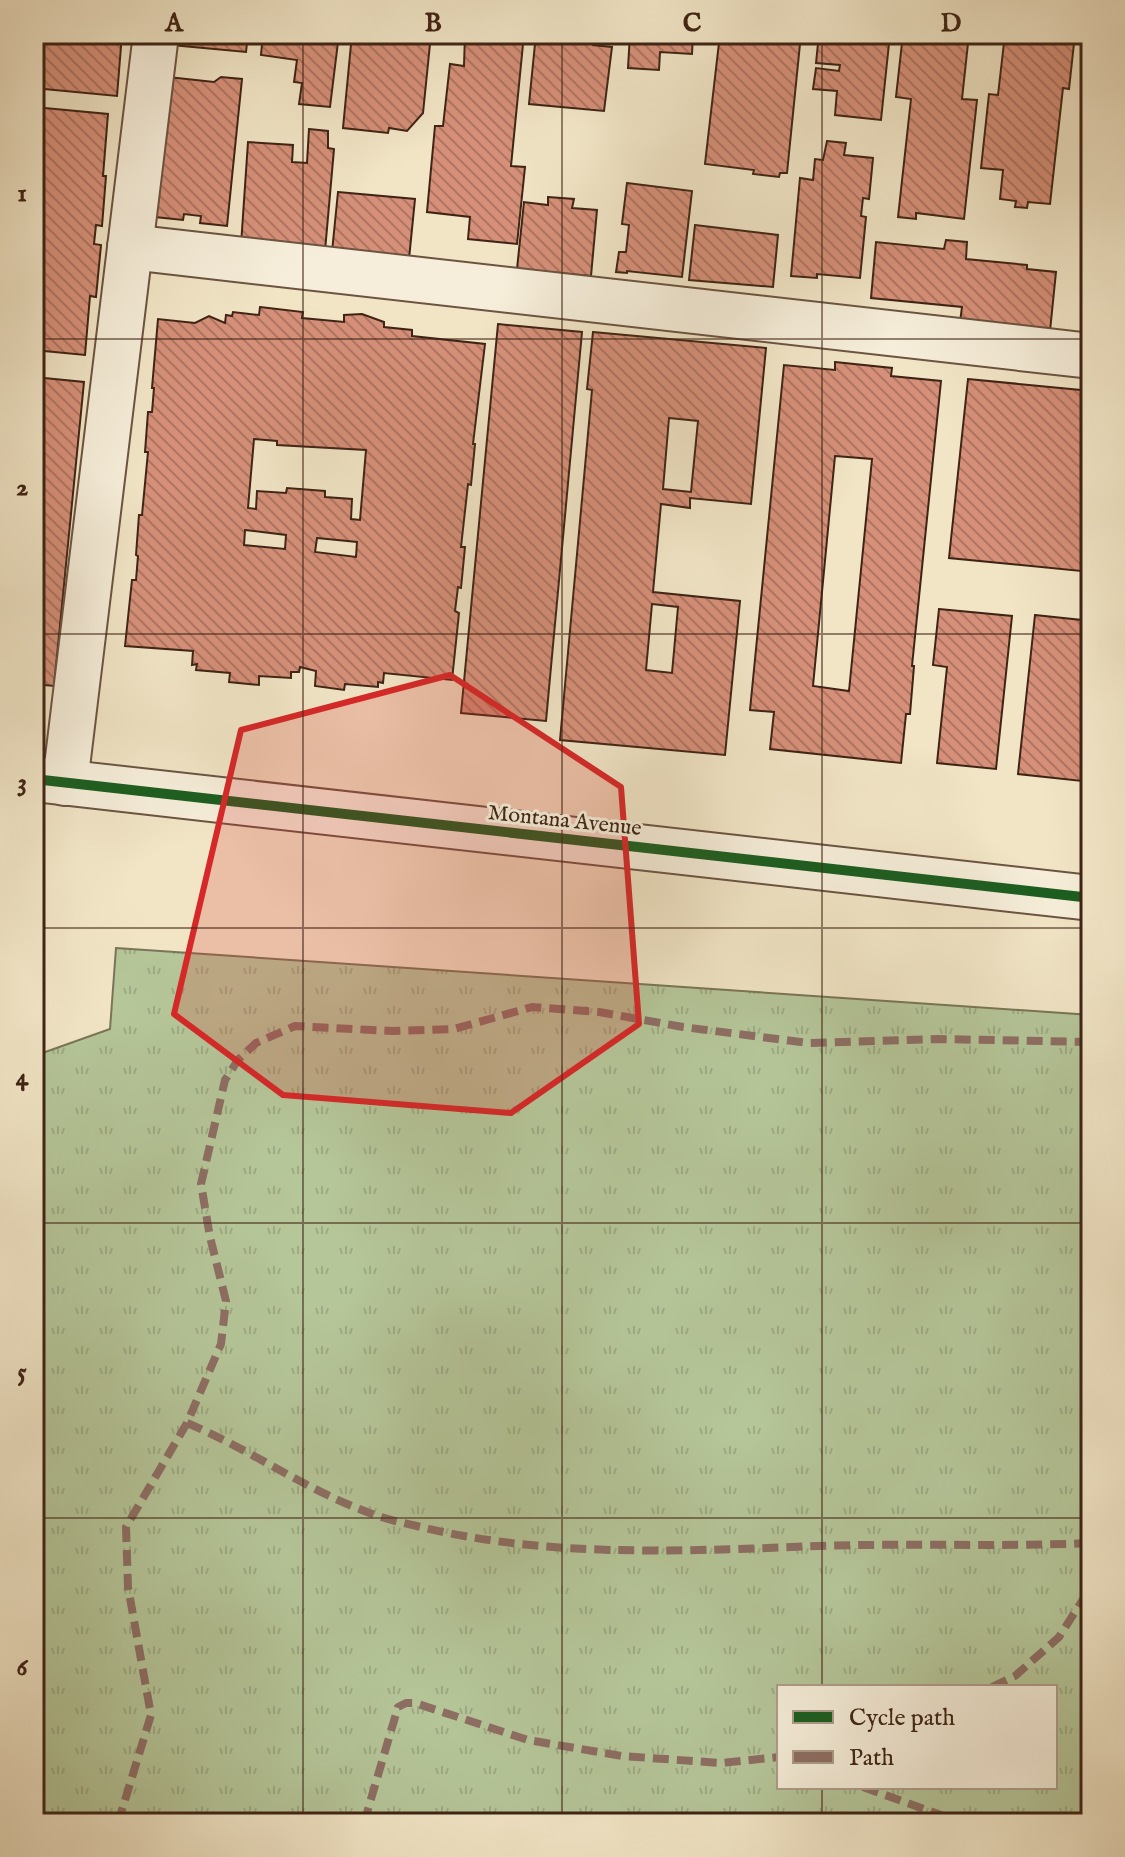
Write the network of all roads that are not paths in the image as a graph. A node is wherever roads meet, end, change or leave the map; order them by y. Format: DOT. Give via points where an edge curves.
graph roads {
  1 [pos="156,34"];
  2 [pos="130,247"];
  3 [pos="1091,356"];
  4 [pos="50,781"];
  5 [pos="1091,898"];
  1 -- 2 [label="street"];
  2 -- 3 [label="street"];
  2 -- 4 [label="street"];
  4 -- 5 [label="street, Montana Avenue"];
}
